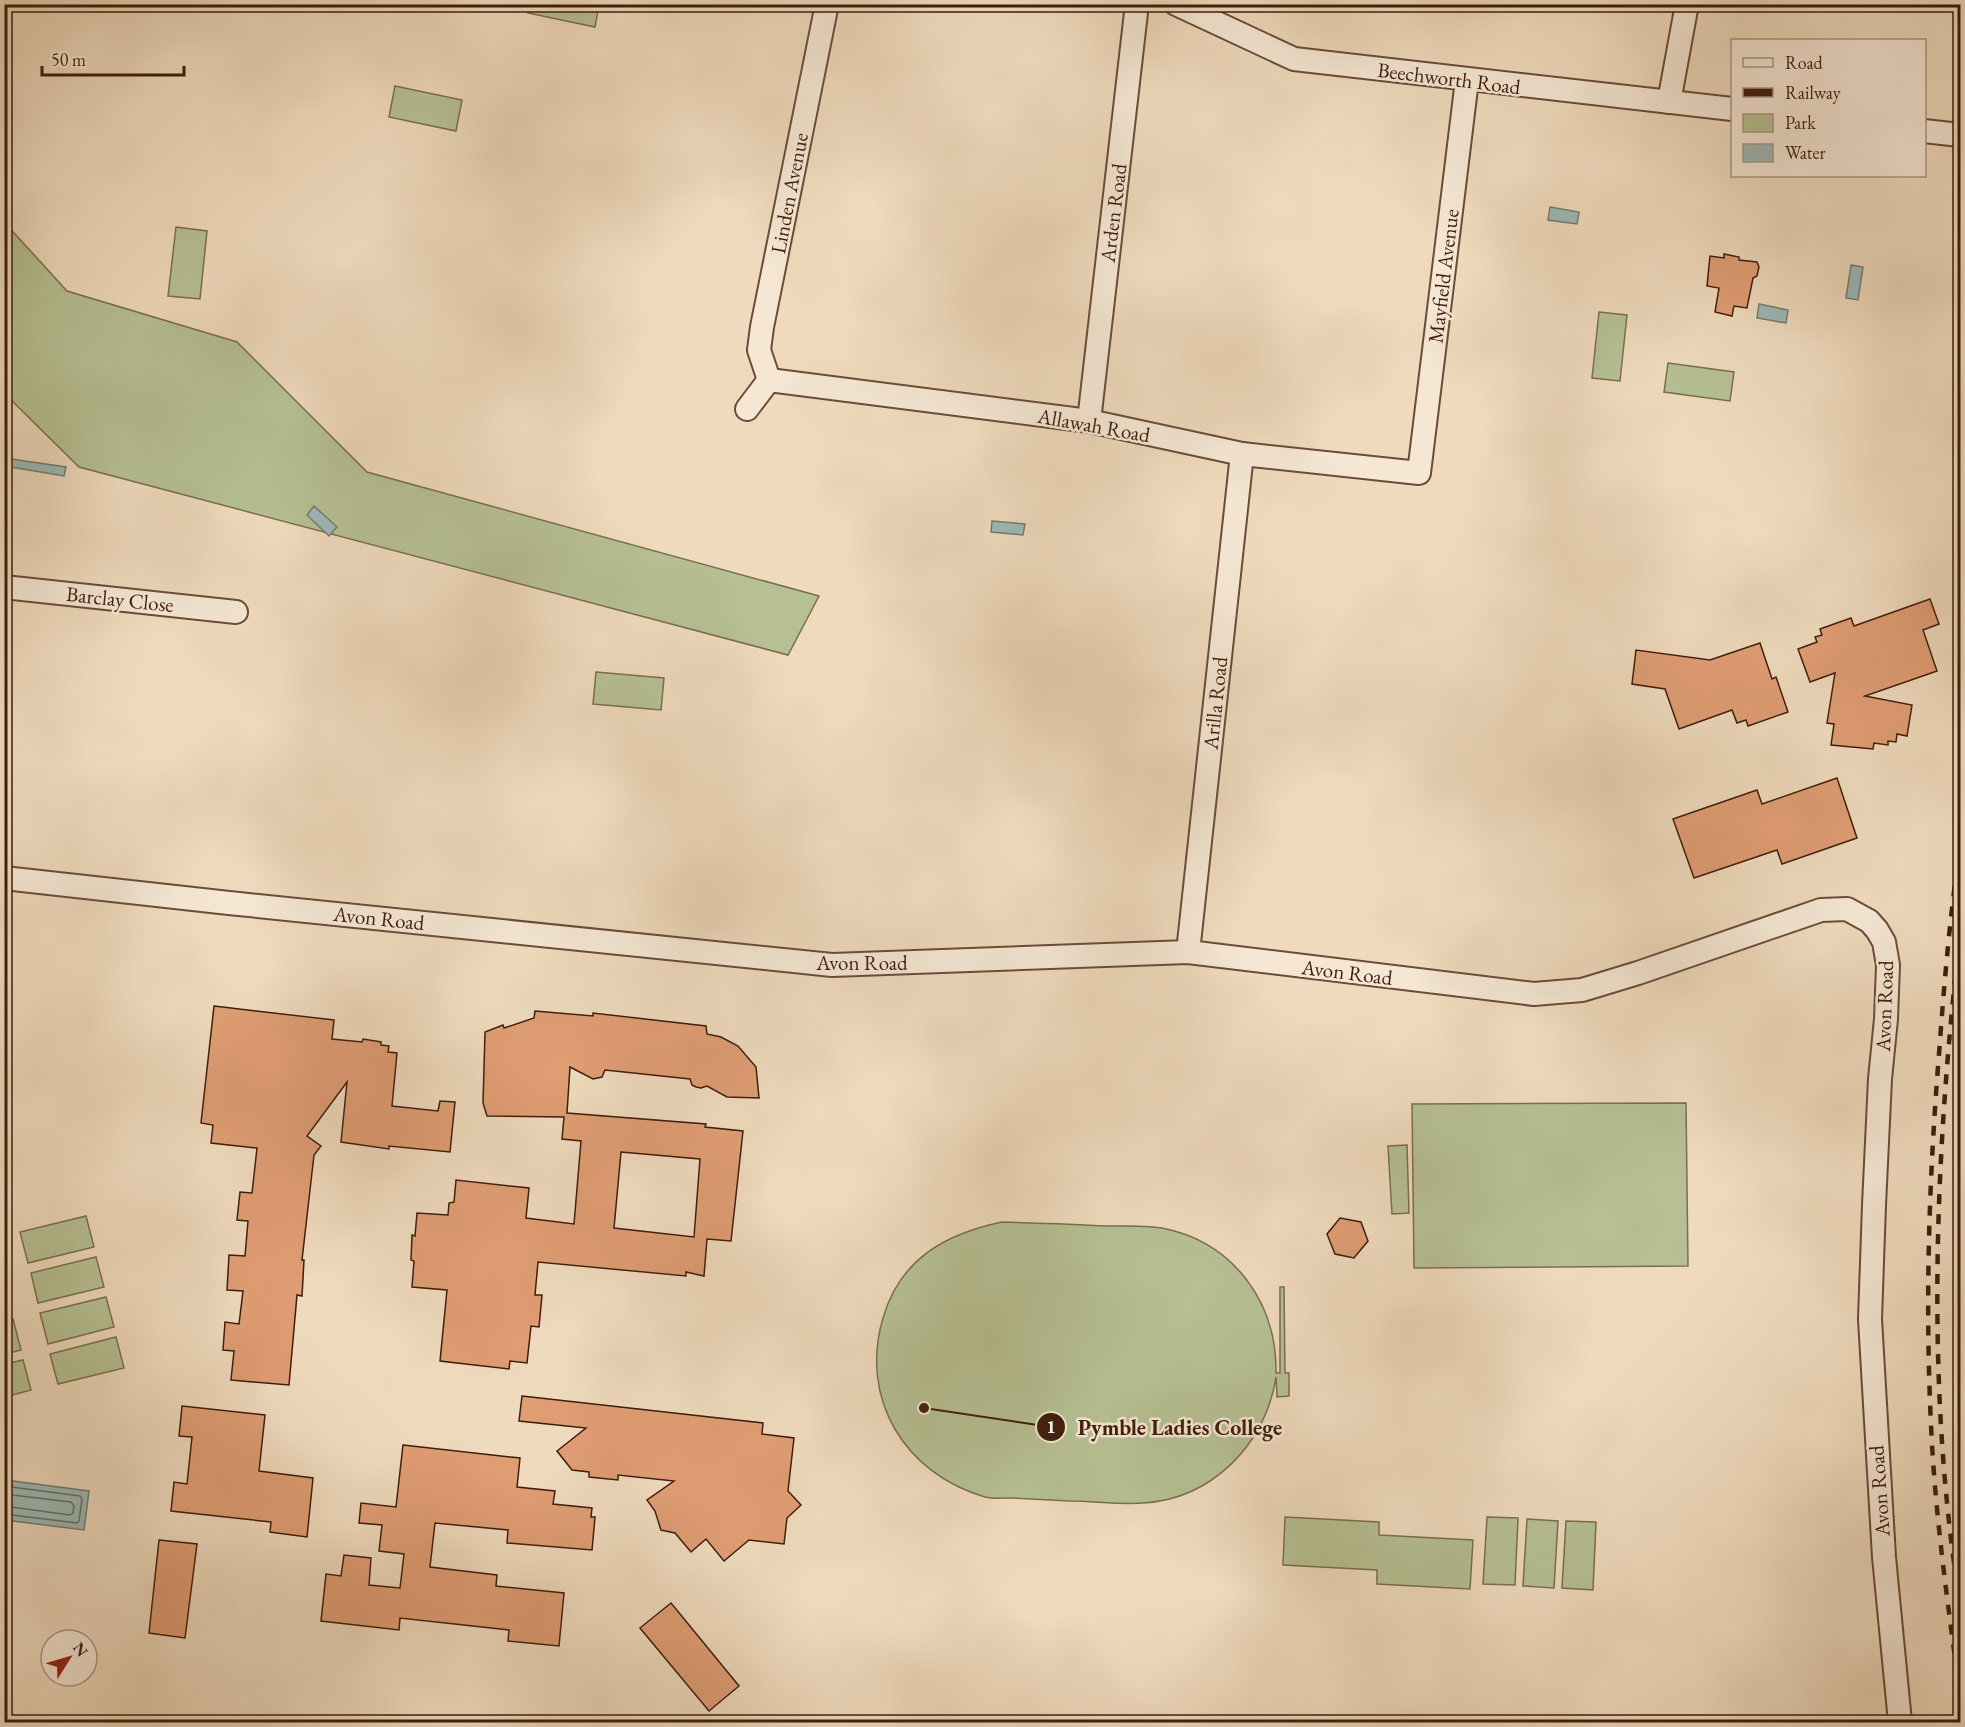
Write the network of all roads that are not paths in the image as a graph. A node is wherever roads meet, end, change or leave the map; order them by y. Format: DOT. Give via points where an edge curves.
graph roads {
  1 [pos="827,4"];
  2 [pos="1137,4"];
  3 [pos="1176,4"];
  4 [pos="1687,4"];
  5 [pos="1467,80"];
  6 [pos="1669,102"];
  7 [pos="1731,109"];
  8 [pos="1926,131"];
  9 [pos="1960,135"];
  10 [pos="769,380"];
  11 [pos="747,409"];
  12 [pos="1089,421"];
  13 [pos="1242,454"];
  14 [pos="1419,473"];
  15 [pos="4,587"];
  16 [pos="236,612"];
  17 [pos="4,878"];
  18 [pos="1188,952"];
  19 [pos="1900,1722"];
  1 -- 10 [label="street, Linden Avenue" via="759,350"];
  2 -- 12 [label="street, Arden Road"];
  3 -- 5 [label="street, Beechworth Road" via="1294,60"];
  4 -- 6 [label="street"];
  5 -- 6 [label="street, Beechworth Road"];
  5 -- 14 [label="street, Mayfield Avenue"];
  6 -- 7 [label="street, Beechworth Road"];
  8 -- 9 [label="street"];
  10 -- 11 [label="street"];
  10 -- 12 [label="street, Allawah Road"];
  12 -- 13 [label="street, Allawah Road"];
  13 -- 14 [label="street, Allawah Road"];
  13 -- 18 [label="street, Arilla Road"];
  15 -- 16 [label="street, Barclay Close"];
  17 -- 18 [label="street, Avon Road" via="832,965"];
  18 -- 19 [label="street, Avon Road" via="1534,993 1582,990 1821,910 1847,909 1869,921 1884,942 1888,965 1870,1319 1884,1557"];
}
